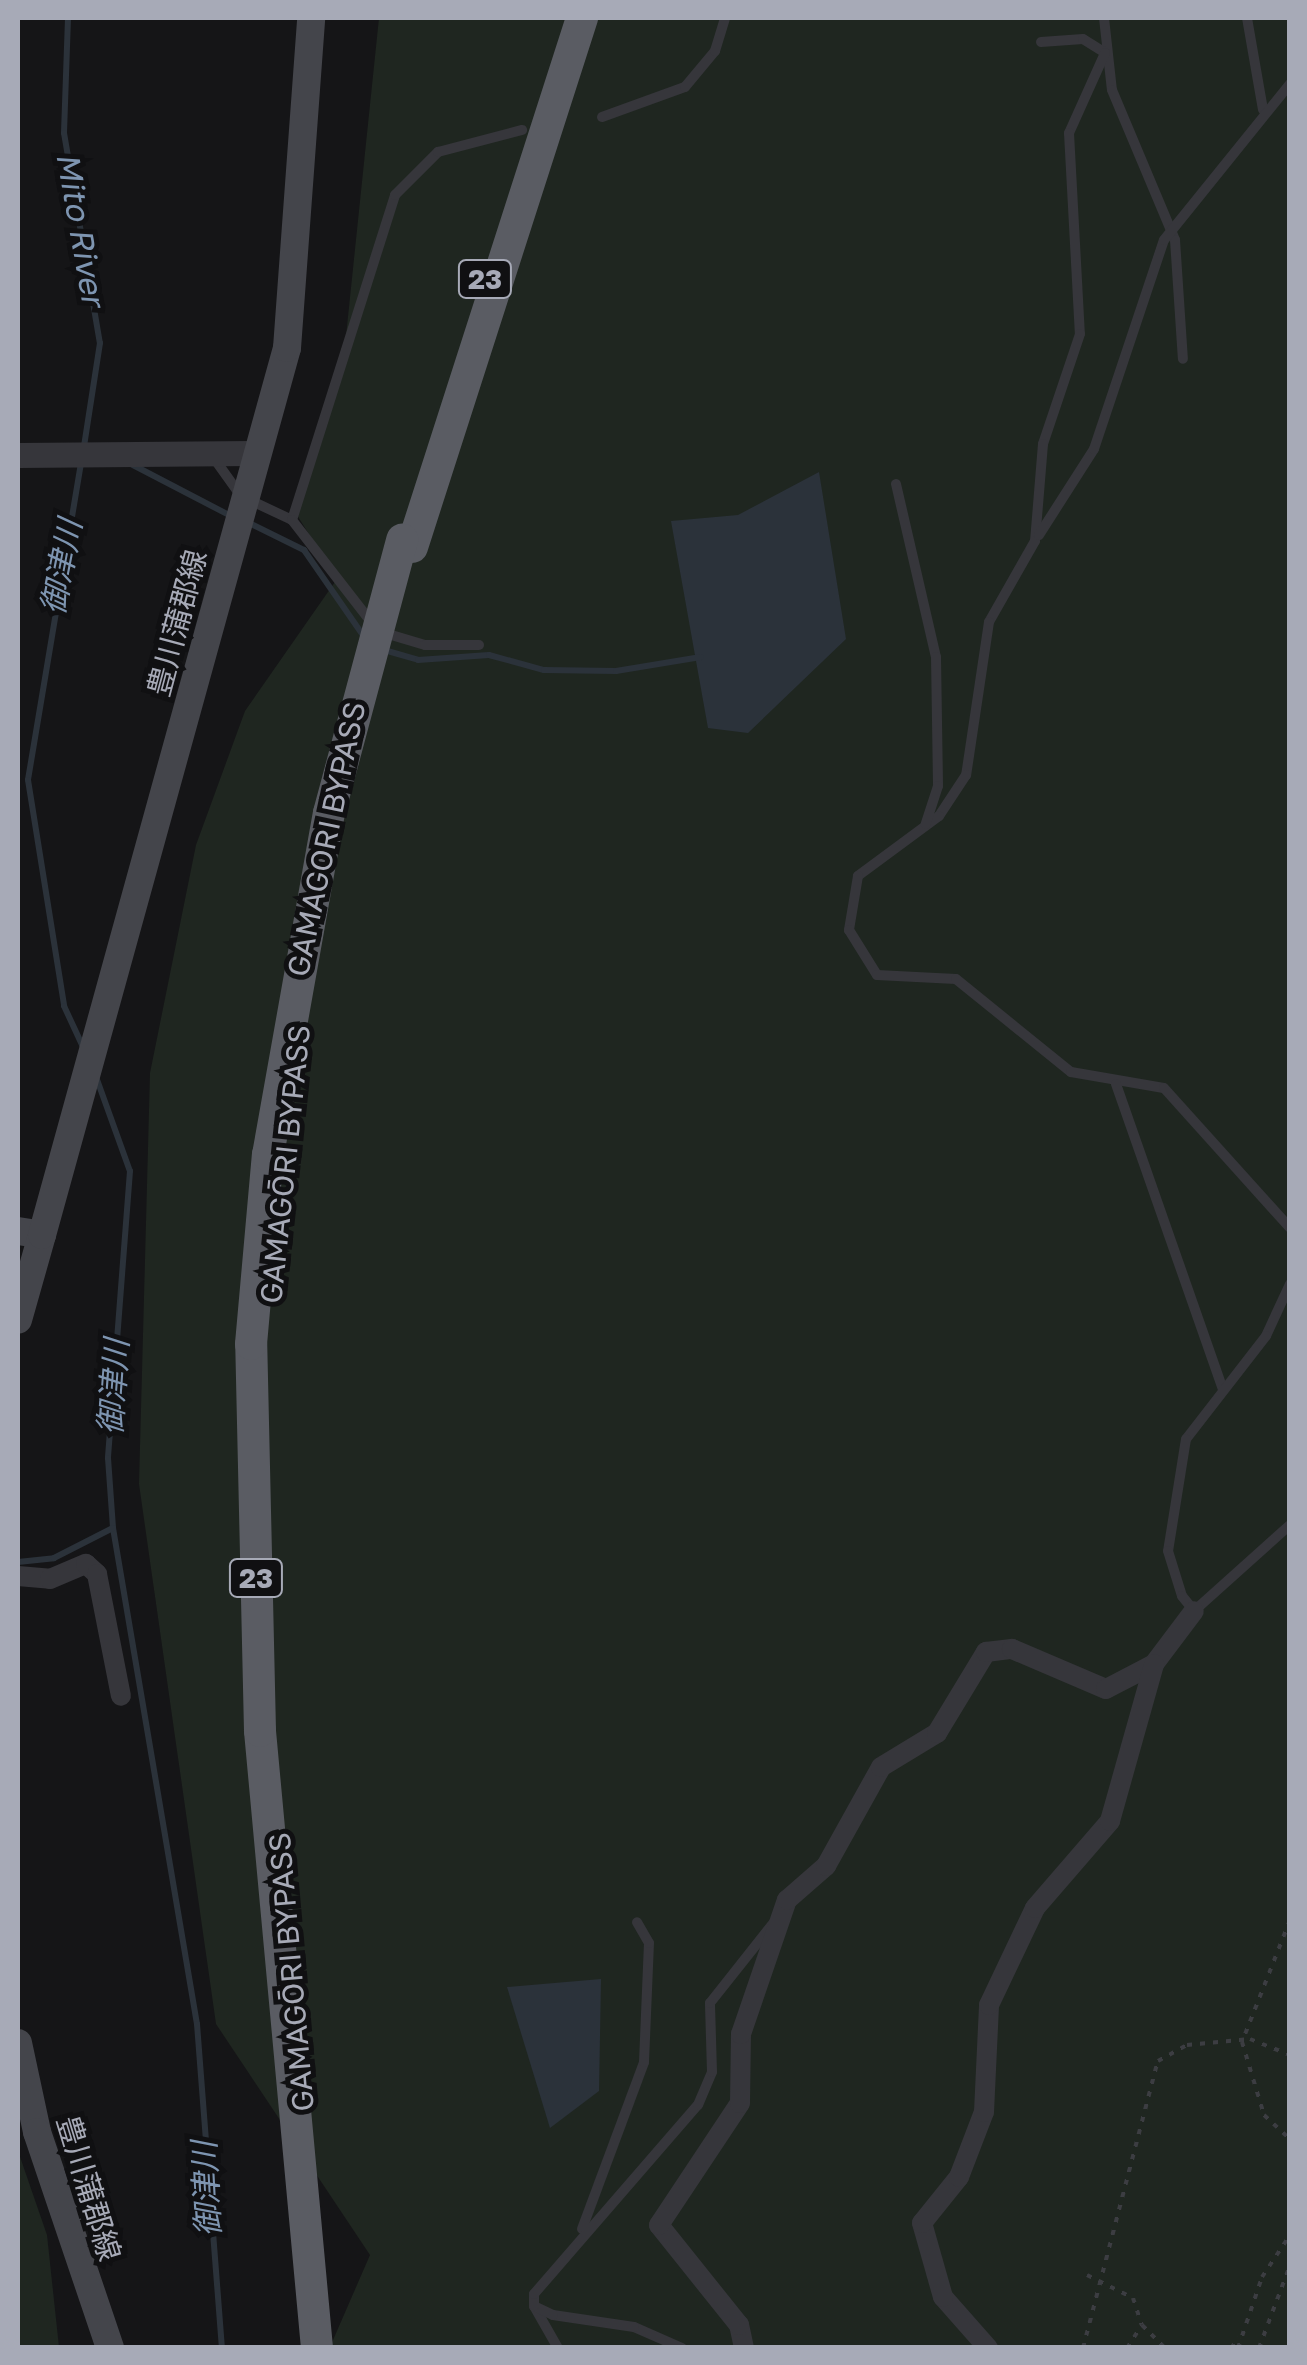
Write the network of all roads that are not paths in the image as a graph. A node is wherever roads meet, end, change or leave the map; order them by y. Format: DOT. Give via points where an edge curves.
graph roads {
  1 [pos="311,18"];
  2 [pos="725,18"];
  3 [pos="1104,18"];
  4 [pos="1247,18"];
  5 [pos="578,23"];
  6 [pos="1041,42"];
  7 [pos="1105,53"];
  8 [pos="1290,84"];
  9 [pos="1263,110"];
  10 [pos="602,118"];
  11 [pos="522,130"];
  12 [pos="1171,229"];
  13 [pos="1183,359"];
  14 [pos="209,448"];
  15 [pos="252,453"];
  16 [pos="18,455"];
  17 [pos="896,484"];
  18 [pos="292,520"];
  19 [pos="1035,541"];
  20 [pos="479,645"];
  21 [pos="334,813"];
  22 [pos="923,829"];
  23 [pos="1116,1084"];
  24 [pos="1290,1228"];
  25 [pos="30,1233"];
  26 [pos="1290,1284"];
  27 [pos="18,1320"];
  28 [pos="1224,1390"];
  29 [pos="1290,1525"];
  30 [pos="18,1576"];
  31 [pos="1194,1611"];
  32 [pos="1154,1664"];
  33 [pos="122,1696"];
  34 [pos="780,1916"];
  35 [pos="636,1922"];
  36 [pos="18,2042"];
  37 [pos="579,2234"];
  38 [pos="534,2306"];
  39 [pos="110,2348"];
  40 [pos="317,2348"];
  41 [pos="328,2348"];
  42 [pos="558,2348"];
  43 [pos="682,2348"];
  44 [pos="744,2348"];
  45 [pos="988,2348"];
  1 -- 25 [label="main road, 豊川蒲郡線" via="287,348"];
  2 -- 10 [label="lane" via="715,51 684,87"];
  3 -- 7 [label="lane"];
  4 -- 9 [label="lane"];
  5 -- 21 [label="highway, GAMAGŌRI BYPASS / 23" via="407,543"];
  6 -- 7 [label="lane" via="1083,39"];
  7 -- 12 [label="lane" via="1118,107"];
  7 -- 19 [label="lane" via="1070,133 1080,334 1042,444"];
  8 -- 9 [label="lane"];
  9 -- 12 [label="lane"];
  11 -- 18 [label="lane" via="438,152 395,195"];
  12 -- 13 [label="lane"];
  12 -- 19 [label="lane" via="1094,449"];
  14 -- 15 [label="street"];
  14 -- 16 [label="street"];
  14 -- 18 [label="lane" via="241,496"];
  17 -- 22 [label="lane" via="936,657 938,786"];
  18 -- 20 [label="lane" via="378,631 425,645"];
  19 -- 22 [label="lane" via="990,622 966,774"];
  21 -- 40 [label="highway, GAMAGORI BYPASS / 23" via="274,1117 251,1344 260,1731"];
  21 -- 41 [label="highway, GAMAGŌRI BYPASS / 23" via="279,1172 264,1477 277,1820"];
  22 -- 23 [label="lane" via="850,891 850,930 867,964 888,980 965,983 1071,1072"];
  23 -- 24 [label="lane" via="1164,1088 1180,1099"];
  23 -- 28 [label="lane"];
  25 -- 27 [label="main road, 豊川蒲郡線"];
  26 -- 28 [label="lane" via="1266,1336"];
  28 -- 31 [label="lane" via="1186,1439 1170,1533 1170,1570"];
  29 -- 31 [label="lane"];
  30 -- 33 [label="street" via="50,1578 86,1564 97,1574"];
  31 -- 32 [label="street"];
  32 -- 34 [label="street" via="1106,1689 1012,1650 986,1652 936,1732 881,1767 826,1866 798,1884"];
  32 -- 45 [label="street" via="1110,1821 1035,1908 989,2005 984,2112 958,2177 922,2223 944,2297"];
  34 -- 37 [label="lane" via="710,2003 712,2072 698,2105"];
  34 -- 44 [label="street" via="741,2034 740,2102 658,2226 743,2332"];
  35 -- 37 [label="lane" via="649,1943 644,2062"];
  36 -- 39 [label="main road, 豊川蒲郡線" via="42,2150"];
  37 -- 38 [label="lane" via="537,2287"];
  38 -- 42 [label="lane"];
  38 -- 43 [label="lane"];
}
